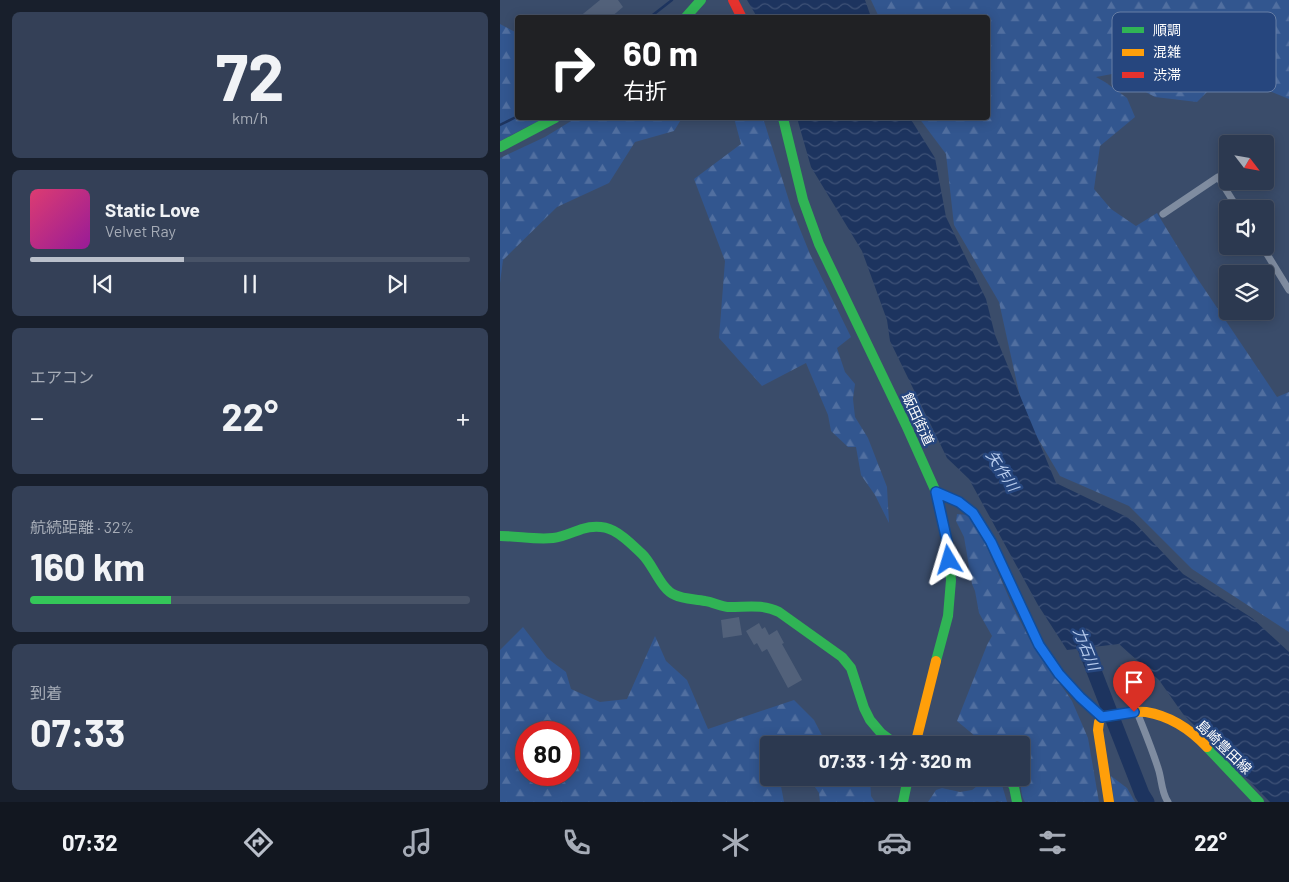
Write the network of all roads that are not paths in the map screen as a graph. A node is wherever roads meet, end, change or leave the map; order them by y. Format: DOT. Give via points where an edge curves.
graph roads {
  1 [pos="701,0"];
  2 [pos="733,0"];
  3 [pos="688,15"];
  4 [pos="740,15"];
  5 [pos="551,120"];
  6 [pos="783,120"];
  7 [pos="500,147"];
  8 [pos="1232,200"];
  9 [pos="1163,214"];
  10 [pos="1268,255"];
  11 [pos="1289,290"];
  12 [pos="936,492"];
  13 [pos="500,536"];
  14 [pos="1135,712"];
  15 [pos="1102,717"];
  16 [pos="885,736"];
  17 [pos="917,736"];
  18 [pos="906,786"];
  19 [pos="1013,786"];
  20 [pos="903,802"];
  21 [pos="1017,802"];
  22 [pos="1109,802"];
  23 [pos="1168,802"];
  24 [pos="1259,802"];
  1 -- 3 [label="main road"];
  2 -- 4 [label="main road"];
  5 -- 7 [label="main road"];
  6 -- 12 [label="main road, 飯田街道" via="803,200 819,244"];
  8 -- 9 [label="street" via="1218,177"];
  10 -- 11 [label="street"];
  12 -- 15 [label="street" via="959,502 973,513 991,542 1039,645 1064,680"];
  12 -- 17 [label="main road, 飯田街道" via="947,541 951,580 948,616"];
  13 -- 16 [label="main road" via="554,538 594,523 622,536 643,555 674,595 728,607 773,609 842,657 851,668 870,720"];
  14 -- 15 [label="main road, 島崎豊田線"];
  14 -- 23 [label="street" via="1150,743"];
  14 -- 24 [label="main road, 島崎豊田線" via="1161,716 1183,726"];
  15 -- 22 [label="main road" via="1098,730"];
  18 -- 20 [label="main road"];
  19 -- 21 [label="main road"];
}
